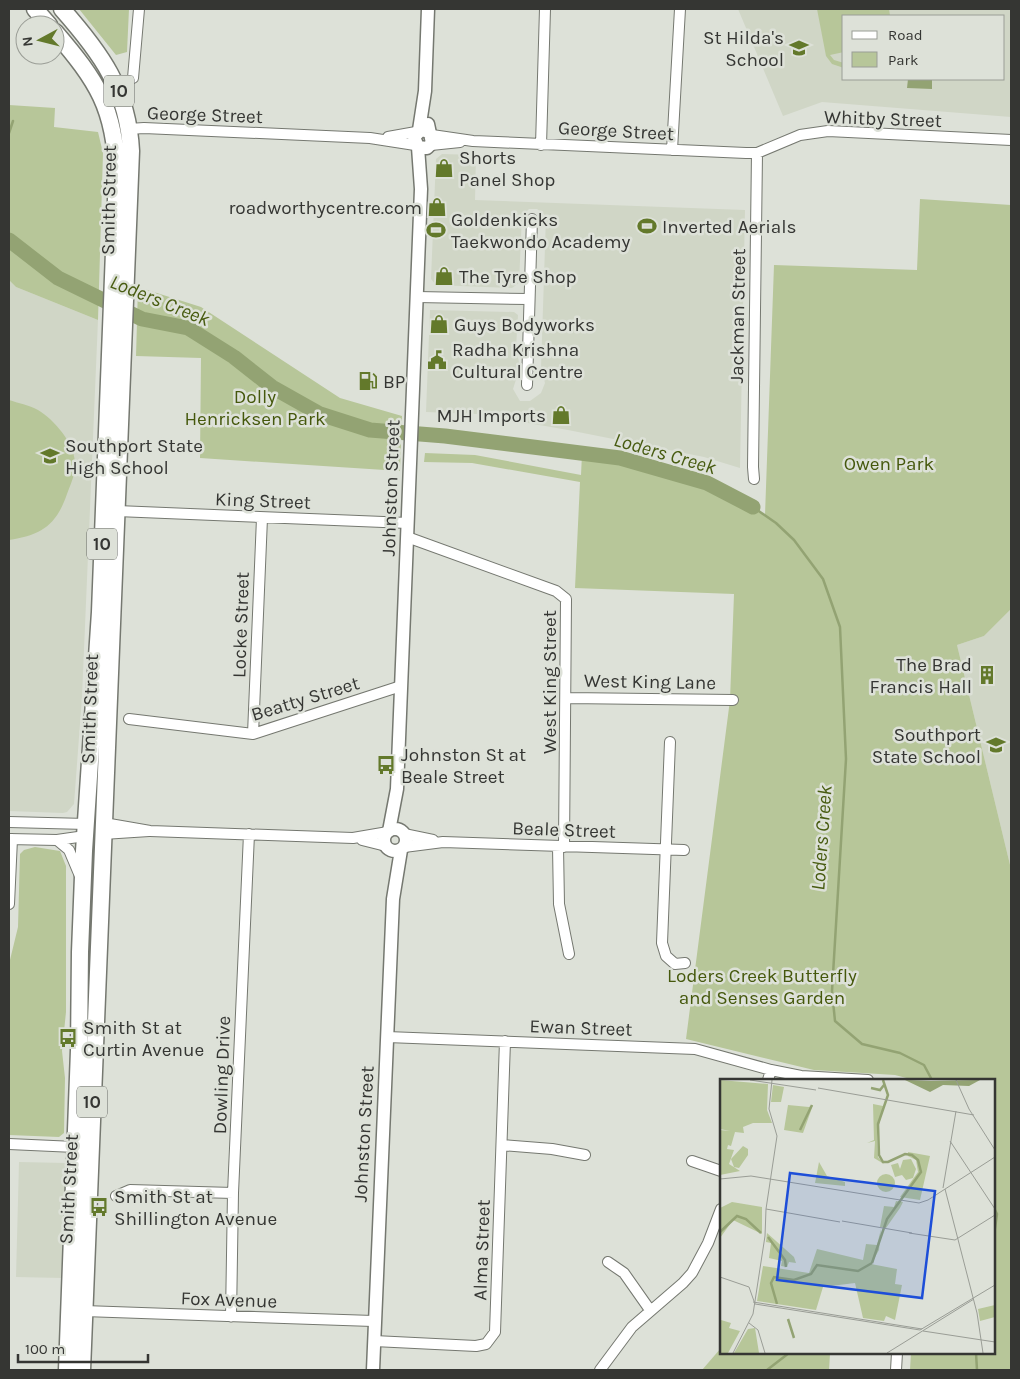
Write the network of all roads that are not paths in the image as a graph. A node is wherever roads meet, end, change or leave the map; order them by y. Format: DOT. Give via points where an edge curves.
graph roads {
  1 [pos="62,9"];
  2 [pos="139,9"];
  3 [pos="428,9"];
  4 [pos="545,9"];
  5 [pos="680,9"];
  6 [pos="65,44"];
  7 [pos="133,78"];
  8 [pos="129,129"];
  9 [pos="424,139"];
  10 [pos="1011,140"];
  11 [pos="541,144"];
  12 [pos="672,150"];
  13 [pos="757,153"];
  14 [pos="532,219"];
  15 [pos="120,285"];
  16 [pos="417,297"];
  17 [pos="528,299"];
  18 [pos="118,327"];
  19 [pos="527,385"];
  20 [pos="754,479"];
  21 [pos="117,511"];
  22 [pos="262,518"];
  23 [pos="408,523"];
  24 [pos="407,538"];
  25 [pos="401,686"];
  26 [pos="567,698"];
  27 [pos="733,701"];
  28 [pos="129,719"];
  29 [pos="253,734"];
  30 [pos="670,742"];
  31 [pos="9,822"];
  32 [pos="104,829"];
  33 [pos="85,830"];
  34 [pos="396,832"];
  35 [pos="249,834"];
  36 [pos="353,838"];
  37 [pos="10,839"];
  38 [pos="57,840"];
  39 [pos="443,842"];
  40 [pos="561,847"];
  41 [pos="395,848"];
  42 [pos="665,848"];
  43 [pos="684,850"];
  44 [pos="83,884"];
  45 [pos="9,904"];
  46 [pos="569,954"];
  47 [pos="685,963"];
  48 [pos="387,1037"];
  49 [pos="505,1041"];
  50 [pos="769,1075"];
  51 [pos="852,1079"];
  52 [pos="9,1144"];
  53 [pos="502,1145"];
  54 [pos="75,1147"];
  55 [pos="585,1155"];
  56 [pos="692,1161"];
  57 [pos="720,1171"];
  58 [pos="233,1193"];
  59 [pos="116,1196"];
  60 [pos="720,1212"];
  61 [pos="608,1262"];
  62 [pos="650,1310"];
  63 [pos="84,1311"];
  64 [pos="231,1317"];
  65 [pos="374,1321"];
  66 [pos="374,1342"];
  67 [pos="897,1354"];
  68 [pos="67,1370"];
  69 [pos="82,1370"];
  70 [pos="373,1370"];
  71 [pos="600,1370"];
  72 [pos="896,1370"];
  1 -- 8 [label="highway, Smith Street / 10" via="101,56 120,95"];
  2 -- 7 [label="street"];
  3 -- 9 [label="street, Johnston Street"];
  4 -- 11 [label="street"];
  5 -- 12 [label="street"];
  6 -- 15 [label="highway, Smith Street / 10" via="90,75 108,111 115,139"];
  8 -- 9 [label="street, George Street"];
  8 -- 15 [label="highway, Smith Street / 10" via="131,166"];
  9 -- 11 [label="street, George Street"];
  9 -- 16 [label="street, Johnston Street"];
  10 -- 13 [label="street, Whitby Street" via="828,131 800,135"];
  11 -- 12 [label="street, George Street"];
  12 -- 13 [label="street, George Street"];
  13 -- 20 [label="street, Jackman Street"];
  14 -- 17 [label="street"];
  15 -- 18 [label="highway, Smith Street / 10"];
  16 -- 17 [label="street"];
  16 -- 23 [label="street, Johnston Street"];
  17 -- 19 [label="street"];
  18 -- 21 [label="highway, Smith Street / 10"];
  18 -- 33 [label="highway, Smith Street / 10"];
  21 -- 22 [label="street, King Street"];
  21 -- 32 [label="highway, Smith Street / 10"];
  22 -- 23 [label="street, King Street"];
  22 -- 29 [label="street, Locke Street"];
  23 -- 24 [label="street, Johnston Street"];
  24 -- 25 [label="street, Johnston Street"];
  24 -- 26 [label="street, West King Street" via="556,591 566,600"];
  25 -- 29 [label="street, Beatty Street"];
  25 -- 34 [label="street, Johnston Street"];
  26 -- 27 [label="street, West King Lane"];
  26 -- 40 [label="street, West King Street"];
  28 -- 29 [label="street, Beatty Street"];
  30 -- 42 [label="street"];
  31 -- 33 [label="street"];
  32 -- 33 [label="highway"];
  32 -- 35 [label="street, Beale Street" via="135,834 150,831"];
  32 -- 63 [label="highway, Smith Street / 10"];
  33 -- 38 [label="street"];
  33 -- 44 [label="highway, Smith Street / 10"];
  34 -- 36 [label="street, Beale Street"];
  34 -- 39 [label="street, Beale Street"];
  34 -- 41 [label="street" via="406,840"];
  34 -- 41 [label="street" via="384,840"];
  35 -- 36 [label="street, Beale Street"];
  35 -- 58 [label="street, Dowling Drive"];
  36 -- 41 [label="street, Beale Street"];
  37 -- 38 [label="street"];
  37 -- 45 [label="street"];
  38 -- 44 [label="street" via="70,852"];
  39 -- 40 [label="street, Beale Street"];
  39 -- 41 [label="street, Beale Street"];
  40 -- 42 [label="street, Beale Street"];
  40 -- 46 [label="street, West King Street" via="559,904"];
  41 -- 48 [label="street, Johnston Street"];
  42 -- 43 [label="street, Beale Street"];
  42 -- 47 [label="street" via="662,943 666,956 675,964"];
  44 -- 54 [label="highway, Smith Street / 10"];
  48 -- 49 [label="street, Ewan Street"];
  48 -- 65 [label="street, Johnston Street"];
  49 -- 50 [label="street, Ewan Street" via="694,1049"];
  49 -- 53 [label="street, Alma Street"];
  50 -- 51 [label="street, Ewan Street"];
  52 -- 54 [label="street"];
  53 -- 55 [label="street"];
  53 -- 66 [label="street, Alma Street" via="495,1332 486,1344 476,1346"];
  54 -- 68 [label="highway, Smith Street / 10"];
  56 -- 57 [label="street"];
  58 -- 59 [label="street" via="130,1190"];
  58 -- 64 [label="street, Dowling Drive"];
  60 -- 62 [label="street" via="692,1273"];
  61 -- 62 [label="street" via="624,1273"];
  62 -- 71 [label="street" via="620,1342"];
  63 -- 64 [label="street, Fox Avenue"];
  63 -- 69 [label="highway, Smith Street / 10"];
  64 -- 65 [label="street, Fox Avenue"];
  65 -- 66 [label="street, Johnston Street"];
  66 -- 70 [label="street, Johnston Street"];
  67 -- 72 [label="street"];
}
